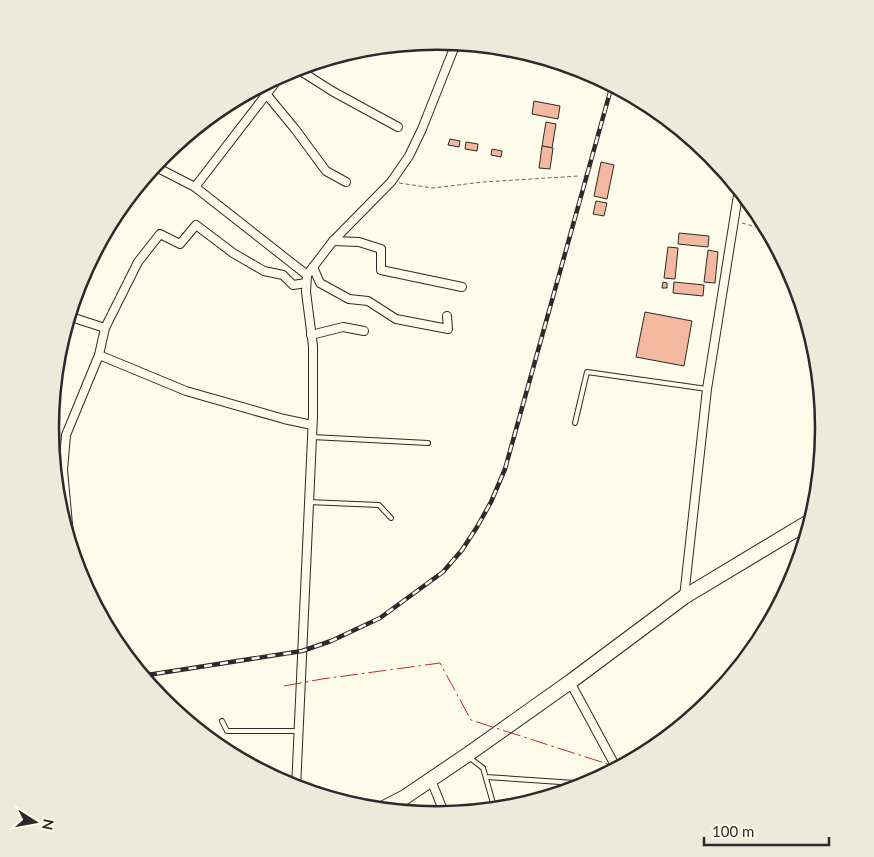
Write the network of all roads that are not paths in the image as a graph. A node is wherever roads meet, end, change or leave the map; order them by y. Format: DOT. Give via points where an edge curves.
graph roads {
  1 [pos="453,51"];
  2 [pos="305,74"];
  3 [pos="272,88"];
  4 [pos="267,95"];
  5 [pos="398,128"];
  6 [pos="161,170"];
  7 [pos="346,182"];
  8 [pos="195,187"];
  9 [pos="737,199"];
  10 [pos="333,241"];
  11 [pos="313,268"];
  12 [pos="307,279"];
  13 [pos="462,287"];
  14 [pos="447,316"];
  15 [pos="75,318"];
  16 [pos="104,328"];
  17 [pos="364,331"];
  18 [pos="311,335"];
  19 [pos="99,354"];
  20 [pos="707,389"];
  21 [pos="575,424"];
  22 [pos="312,425"];
  23 [pos="312,437"];
  24 [pos="428,443"];
  25 [pos="63,470"];
  26 [pos="66,501"];
  27 [pos="308,502"];
  28 [pos="392,518"];
  29 [pos="803,525"];
  30 [pos="684,597"];
  31 [pos="570,682"];
  32 [pos="222,721"];
  33 [pos="298,731"];
  34 [pos="466,755"];
  35 [pos="614,763"];
  36 [pos="486,777"];
  37 [pos="296,780"];
  38 [pos="431,780"];
  39 [pos="570,783"];
  40 [pos="493,803"];
  41 [pos="390,804"];
  42 [pos="442,807"];
  1 -- 10 [label="street" via="408,156 391,182"];
  2 -- 5 [label="street"];
  3 -- 4 [label="street"];
  4 -- 7 [label="street" via="326,171"];
  4 -- 8 [label="street"];
  6 -- 8 [label="street"];
  8 -- 12 [label="street"];
  9 -- 20 [label="street"];
  10 -- 11 [label="street"];
  10 -- 13 [label="street" via="359,242 381,249 381,270"];
  11 -- 12 [label="street"];
  11 -- 14 [label="street" via="320,283 349,299 368,300 396,319 448,329"];
  12 -- 16 [label="street" via="293,285 283,275 264,271 233,254 196,225 180,244 160,234 138,262"];
  12 -- 18 [label="street"];
  15 -- 16 [label="street"];
  16 -- 19 [label="street"];
  17 -- 18 [label="street" via="343,327"];
  18 -- 22 [label="street"];
  19 -- 22 [label="street" via="186,391"];
  19 -- 25 [label="street" via="66,435"];
  20 -- 21 [label="lane" via="587,372"];
  20 -- 30 [label="street"];
  22 -- 23 [label="street"];
  23 -- 24 [label="lane"];
  23 -- 27 [label="street"];
  25 -- 26 [label="street"];
  27 -- 28 [label="lane" via="379,505"];
  27 -- 33 [label="street"];
  29 -- 30 [label="highway"];
  30 -- 31 [label="highway"];
  31 -- 34 [label="highway"];
  31 -- 35 [label="street"];
  32 -- 33 [label="lane" via="227,731"];
  33 -- 37 [label="street"];
  34 -- 36 [label="lane" via="483,768"];
  34 -- 38 [label="highway"];
  36 -- 39 [label="lane"];
  36 -- 40 [label="lane"];
  38 -- 41 [label="highway"];
  38 -- 42 [label="street"];
}
